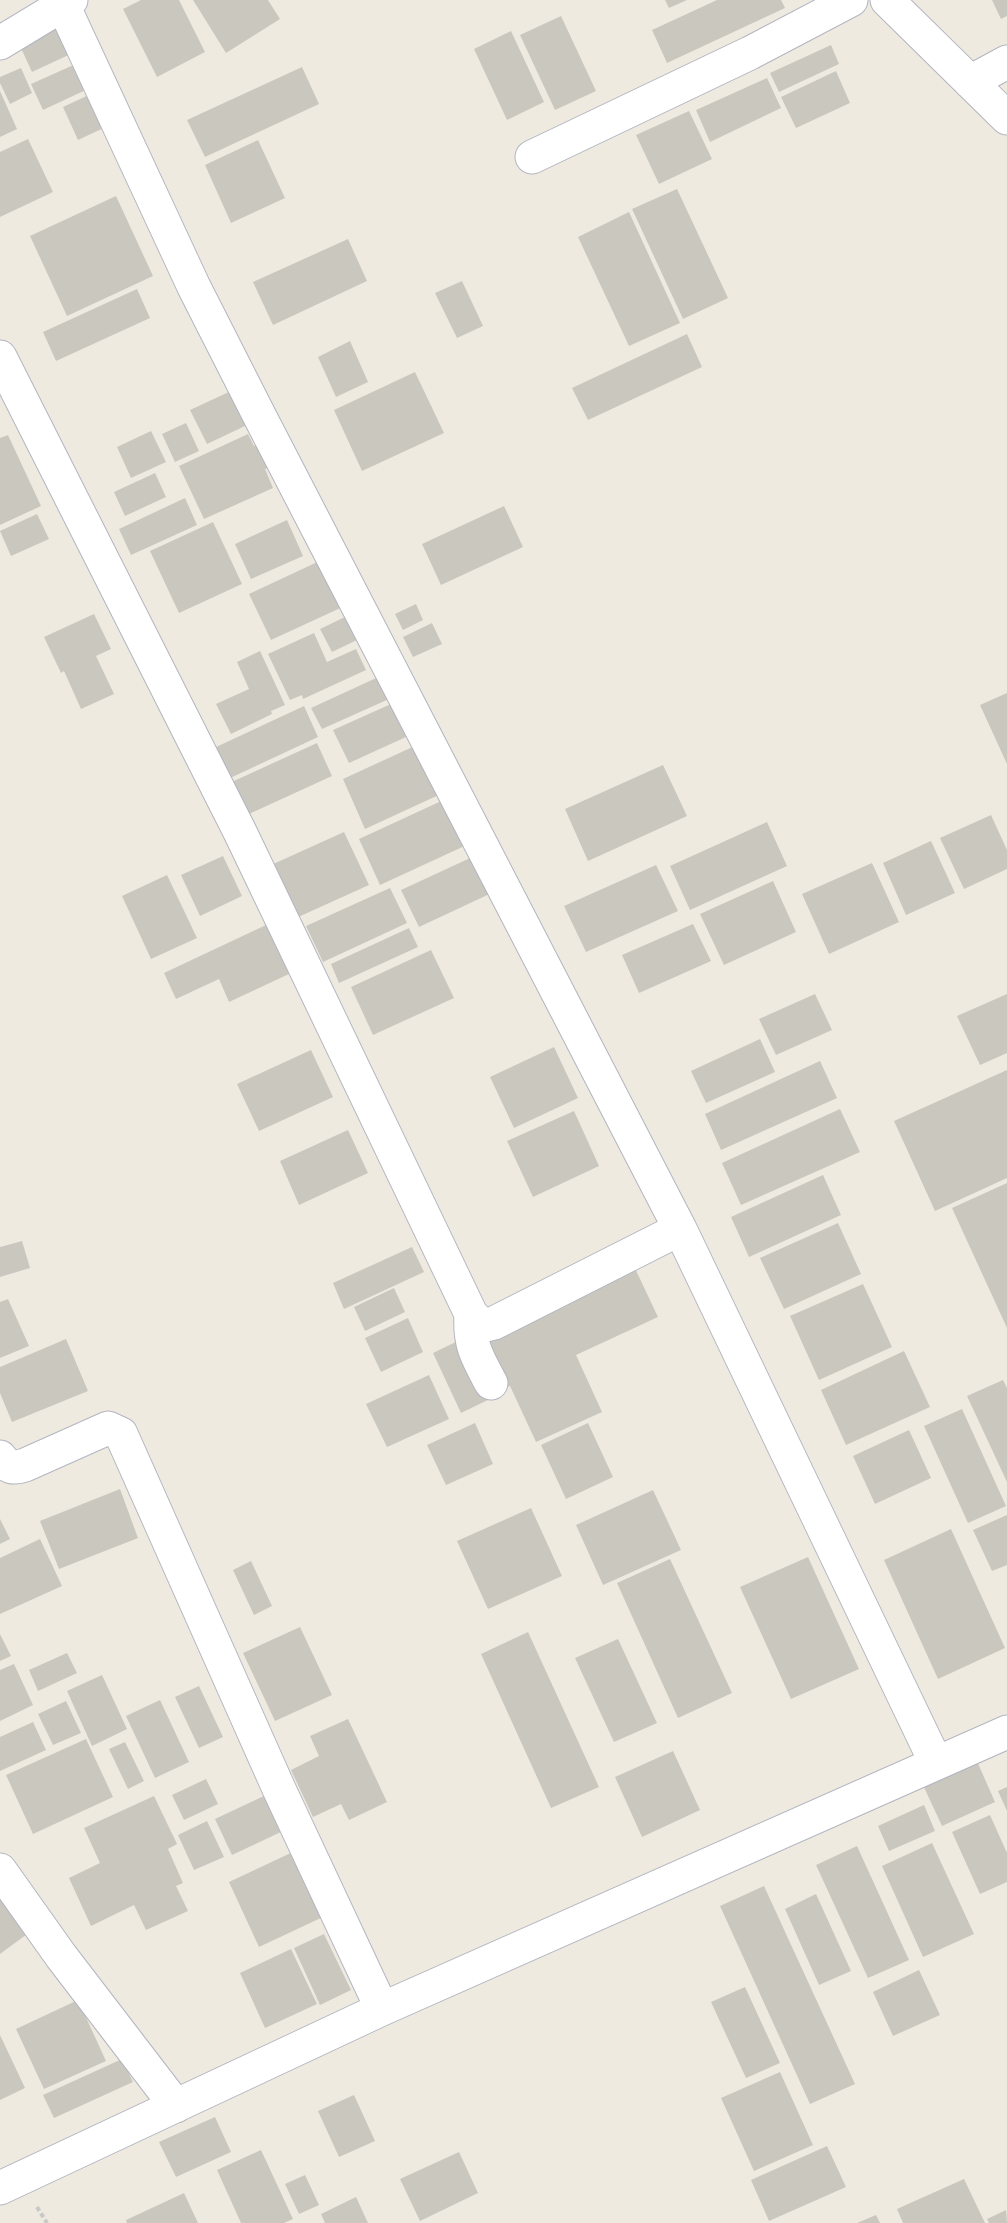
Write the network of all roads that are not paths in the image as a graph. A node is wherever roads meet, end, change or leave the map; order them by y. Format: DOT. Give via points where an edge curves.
graph roads {
  1 [pos="851,0"];
  2 [pos="887,0"];
  3 [pos="67,2"];
  4 [pos="0,43"];
  5 [pos="1007,62"];
  6 [pos="970,82"];
  7 [pos="1007,118"];
  8 [pos="532,157"];
  9 [pos="0,357"];
  10 [pos="680,1229"];
  11 [pos="471,1314"];
  12 [pos="491,1383"];
  13 [pos="0,1457"];
  14 [pos="1007,1732"];
  15 [pos="936,1763"];
  16 [pos="0,1870"];
  17 [pos="382,2009"];
  18 [pos="176,2106"];
  19 [pos="0,2188"];
  1 -- 8 [label="street"];
  2 -- 6 [label="street"];
  3 -- 4 [label="street"];
  3 -- 10 [label="street" via="194,287"];
  5 -- 6 [label="street"];
  6 -- 7 [label="street"];
  9 -- 11 [label="street" via="240,832"];
  10 -- 11 [label="street" via="489,1325 482,1326"];
  10 -- 15 [label="street"];
  11 -- 12 [label="street" via="474,1351"];
  13 -- 17 [label="street" via="14,1468 108,1428 121,1434"];
  14 -- 15 [label="street"];
  15 -- 17 [label="street"];
  16 -- 18 [label="street"];
  17 -- 18 [label="street"];
  18 -- 19 [label="street"];
}
